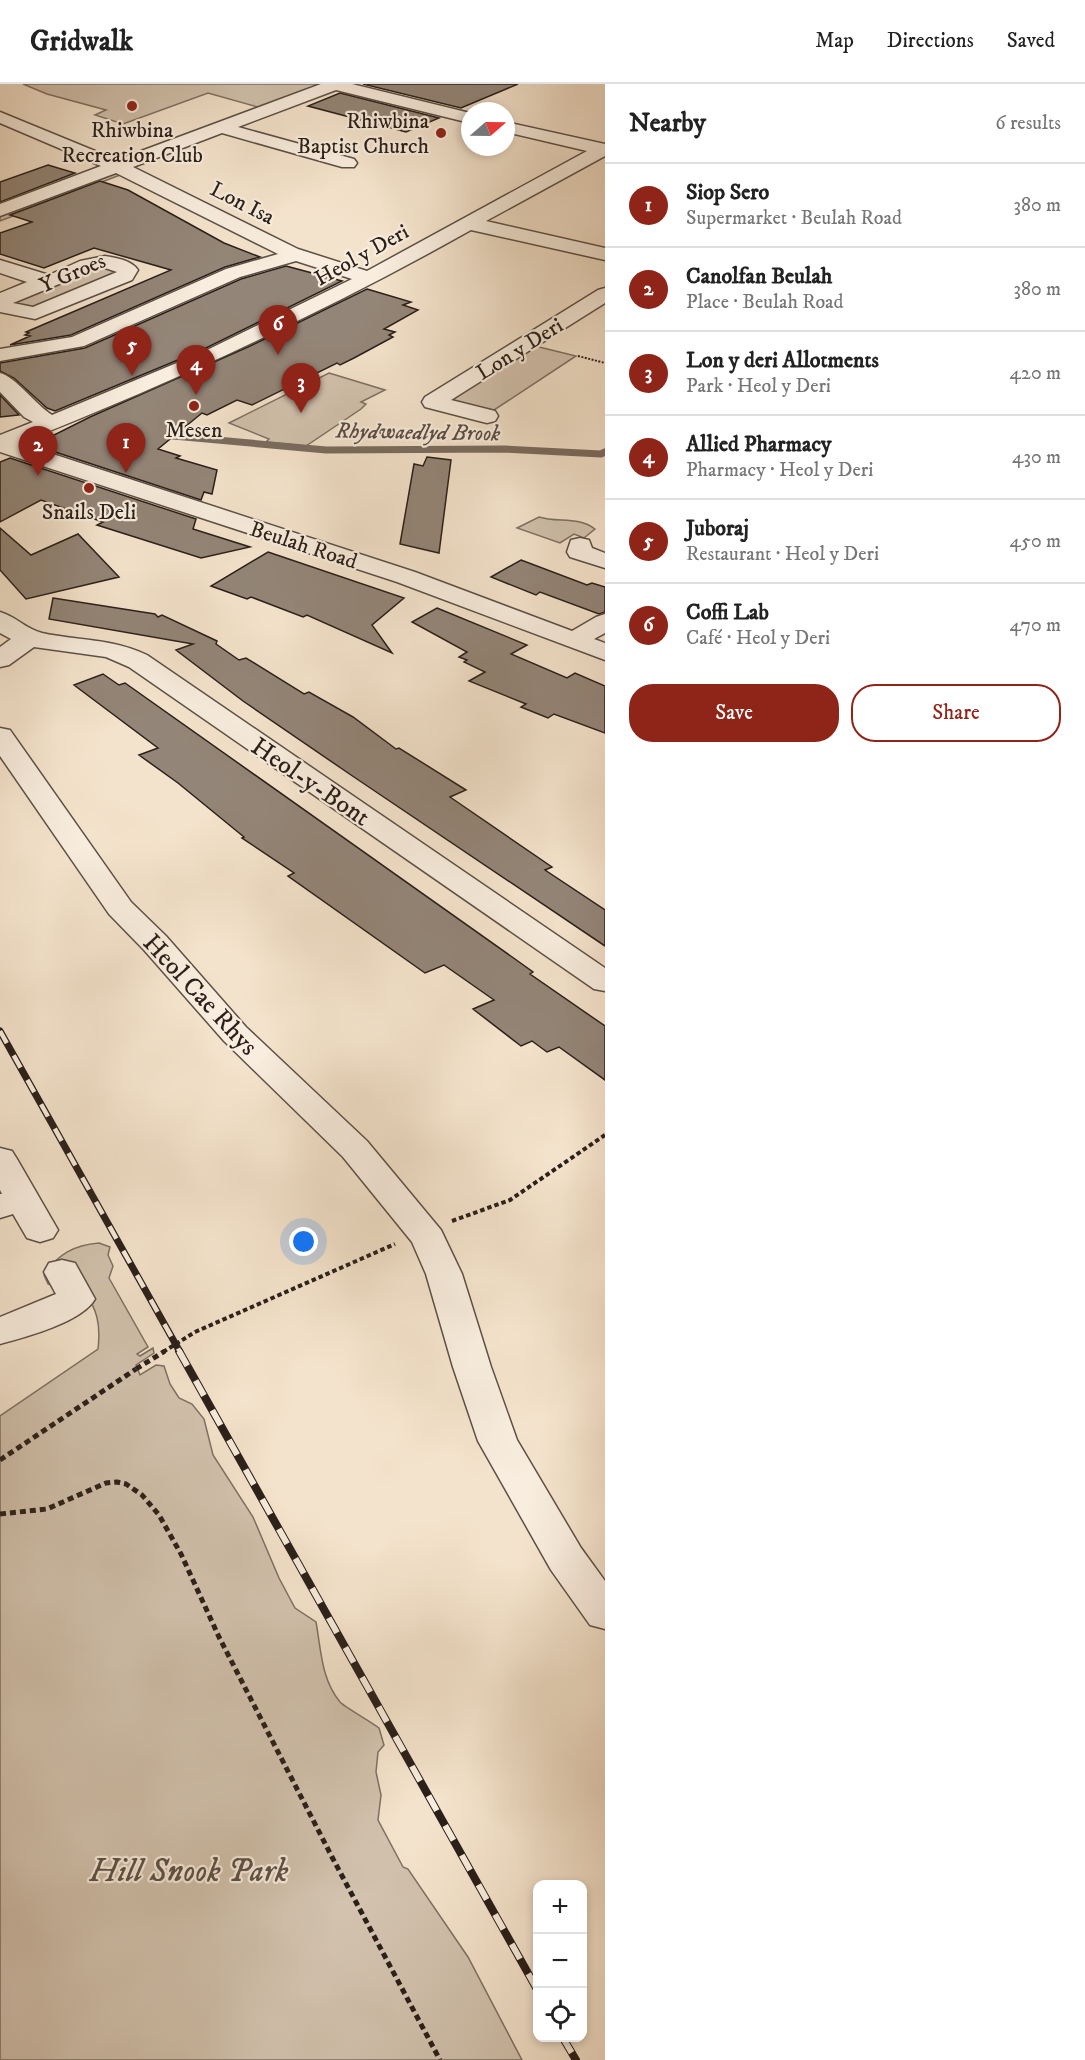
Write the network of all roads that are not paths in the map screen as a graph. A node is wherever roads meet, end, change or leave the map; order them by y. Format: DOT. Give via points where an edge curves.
graph roads {
  1 [pos="332,84"];
  2 [pos="461,116"];
  3 [pos="0,117"];
  4 [pos="220,127"];
  5 [pos="515,129"];
  6 [pos="604,149"];
  7 [pos="348,164"];
  8 [pos="115,167"];
  9 [pos="0,210"];
  10 [pos="467,223"];
  11 [pos="605,254"];
  12 [pos="296,255"];
  13 [pos="0,266"];
  14 [pos="369,278"];
  15 [pos="48,281"];
  16 [pos="605,294"];
  17 [pos="0,355"];
  18 [pos="0,379"];
  19 [pos="487,416"];
  20 [pos="51,423"];
  21 [pos="0,443"];
  22 [pos="580,545"];
  23 [pos="605,561"];
  24 [pos="0,620"];
  25 [pos="605,622"];
  26 [pos="29,638"];
  27 [pos="574,640"];
  28 [pos="605,652"];
  29 [pos="0,659"];
  30 [pos="0,736"];
  31 [pos="605,982"];
  32 [pos="0,1159"];
  33 [pos="12,1203"];
  34 [pos="40,1230"];
  35 [pos="75,1295"];
  36 [pos="0,1331"];
  37 [pos="605,1613"];
  1 -- 2 [label="street"];
  1 -- 4 [label="street"];
  3 -- 8 [label="street, Lon Isa"];
  4 -- 7 [label="street"];
  4 -- 8 [label="street"];
  5 -- 6 [label="street"];
  6 -- 10 [label="street, Heol y Deri"];
  8 -- 9 [label="street"];
  8 -- 12 [label="street, Lon Isa"];
  10 -- 11 [label="street"];
  10 -- 14 [label="street, Heol y Deri"];
  12 -- 14 [label="street, Lon Isa"];
  12 -- 17 [label="street" via="233,273 77,342"];
  13 -- 15 [label="street, Y Groes"];
  14 -- 20 [label="street, Heol y Deri" via="187,368"];
  15 -- 15 [label="street, Y Groes" via="98,262 128,270 125,276 35,313 11,310 0,304"];
  16 -- 19 [label="street, Lon y Deri" via="434,402"];
  18 -- 20 [label="street" via="32,412"];
  20 -- 21 [label="street, Heol y Deri"];
  21 -- 27 [label="street, Beulah Road" via="396,573"];
  22 -- 23 [label="street" via="579,552"];
  24 -- 26 [label="street, Heol-y-Bont"];
  25 -- 27 [label="street"];
  26 -- 29 [label="street"];
  26 -- 31 [label="street, Heol-y-Bont" via="108,649 138,661"];
  27 -- 28 [label="street, Beulah Road"];
  30 -- 37 [label="street, Heol Cae Rhys" via="120,908 235,1034 355,1149 422,1233 444,1274 498,1441 566,1559"];
  32 -- 33 [label="street"];
  33 -- 34 [label="street"];
  35 -- 36 [label="street" via="40,1317"];
}
